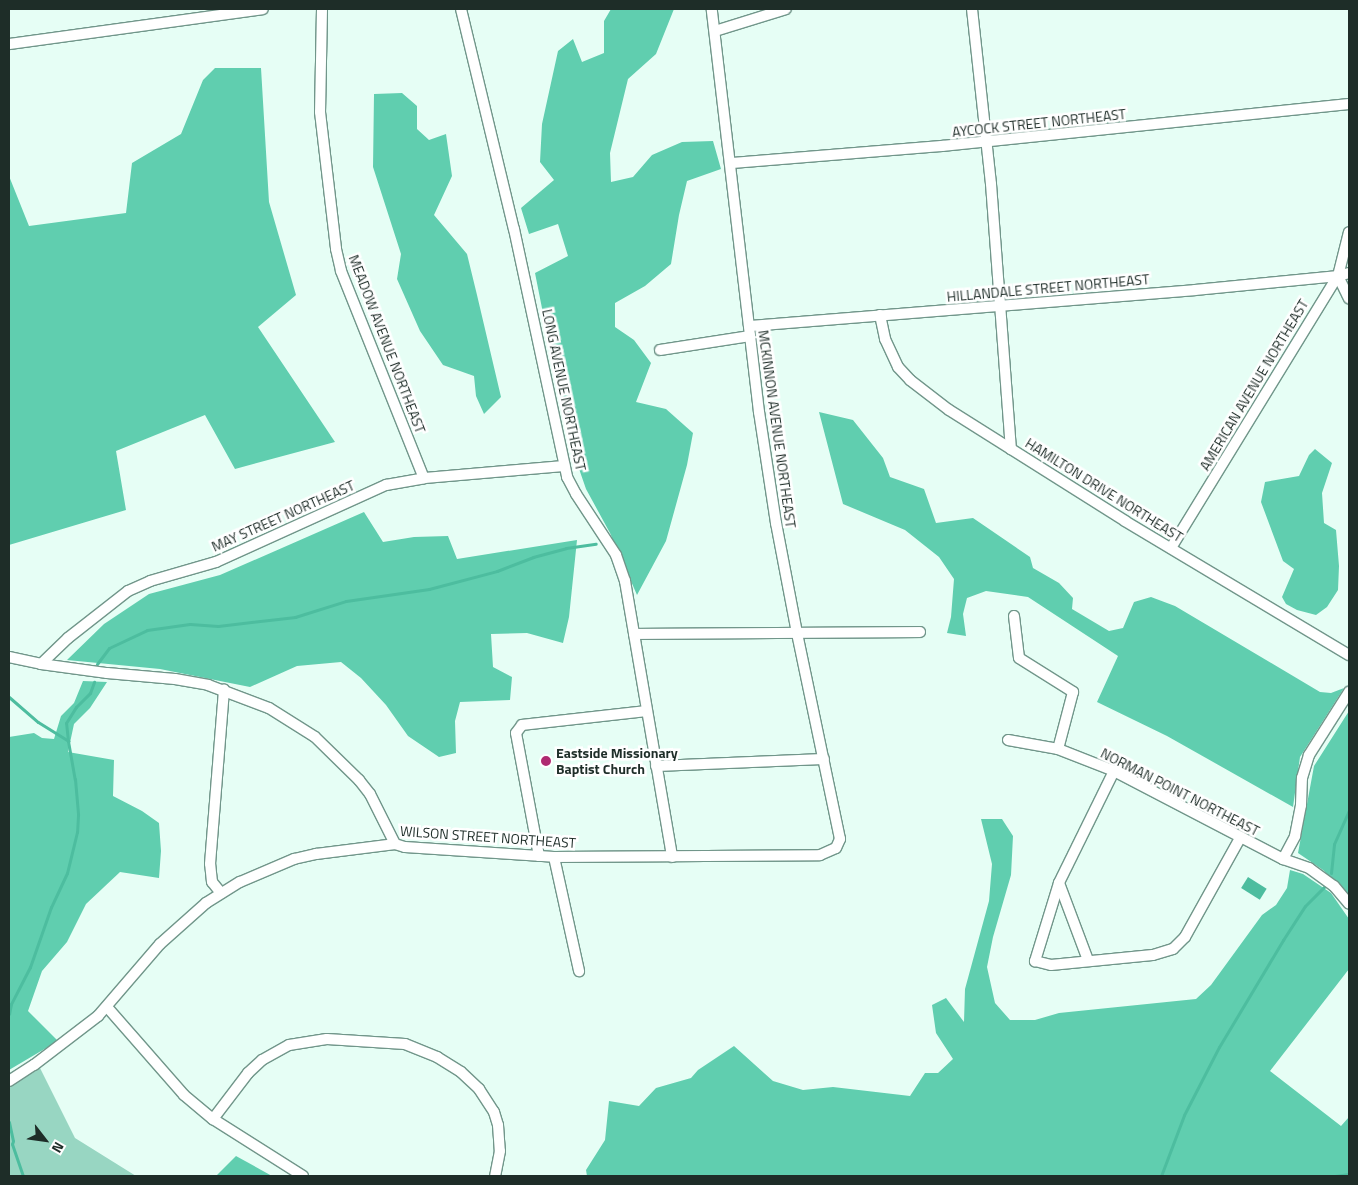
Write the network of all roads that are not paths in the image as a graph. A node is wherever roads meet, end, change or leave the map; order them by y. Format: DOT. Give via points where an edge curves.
graph roads {
  1 [pos="263,9"];
  2 [pos="322,9"];
  3 [pos="461,9"];
  4 [pos="712,9"];
  5 [pos="786,9"];
  6 [pos="972,9"];
  7 [pos="715,31"];
  8 [pos="9,44"];
  9 [pos="1349,104"];
  10 [pos="986,142"];
  11 [pos="731,163"];
  12 [pos="1349,232"];
  13 [pos="1349,273"];
  14 [pos="1338,276"];
  15 [pos="1349,299"];
  16 [pos="1000,306"];
  17 [pos="880,315"];
  18 [pos="749,331"];
  19 [pos="660,350"];
  20 [pos="1011,448"];
  21 [pos="564,466"];
  22 [pos="424,478"];
  23 [pos="1171,548"];
  24 [pos="1014,616"];
  25 [pos="920,632"];
  26 [pos="797,633"];
  27 [pos="634,634"];
  28 [pos="1349,655"];
  29 [pos="9,657"];
  30 [pos="41,664"];
  31 [pos="224,690"];
  32 [pos="1349,692"];
  33 [pos="646,711"];
  34 [pos="1008,740"];
  35 [pos="1058,749"];
  36 [pos="824,759"];
  37 [pos="656,766"];
  38 [pos="1114,771"];
  39 [pos="1240,838"];
  40 [pos="395,844"];
  41 [pos="836,848"];
  42 [pos="539,856"];
  43 [pos="554,857"];
  44 [pos="672,857"];
  45 [pos="1283,860"];
  46 [pos="1059,884"];
  47 [pos="221,893"];
  48 [pos="1349,904"];
  49 [pos="1088,960"];
  50 [pos="579,971"];
  51 [pos="107,1007"];
  52 [pos="9,1081"];
  53 [pos="213,1119"];
  54 [pos="303,1176"];
  55 [pos="495,1176"];
  1 -- 8 [label="street"];
  2 -- 22 [label="street, MEADOW AVENUE NORTHEAST" via="320,112 341,271"];
  3 -- 21 [label="street, LONG AVENUE NORTHEAST" via="514,229"];
  4 -- 7 [label="street, MCKINNON AVENUE NORTHEAST"];
  5 -- 7 [label="street"];
  6 -- 10 [label="street"];
  7 -- 11 [label="street, MCKINNON AVENUE NORTHEAST"];
  9 -- 10 [label="street, AYCOCK STREET NORTHEAST"];
  10 -- 11 [label="street, AYCOCK STREET NORTHEAST"];
  10 -- 16 [label="street"];
  11 -- 18 [label="street, MCKINNON AVENUE NORTHEAST"];
  12 -- 14 [label="street, AMERICAN AVENUE NORTHEAST"];
  13 -- 14 [label="street, HILLANDALE STREET NORTHEAST"];
  14 -- 15 [label="street"];
  14 -- 16 [label="street, HILLANDALE STREET NORTHEAST"];
  14 -- 23 [label="street, AMERICAN AVENUE NORTHEAST"];
  16 -- 17 [label="street, HILLANDALE STREET NORTHEAST"];
  16 -- 20 [label="street"];
  17 -- 18 [label="street, HILLANDALE STREET NORTHEAST"];
  17 -- 20 [label="street, HAMILTON DRIVE NORTHEAST" via="892,358 910,380 949,410"];
  18 -- 19 [label="street, HILLANDALE STREET NORTHEAST"];
  18 -- 26 [label="street, MCKINNON AVENUE NORTHEAST" via="776,523"];
  20 -- 23 [label="street, HAMILTON DRIVE NORTHEAST"];
  21 -- 22 [label="street, MAY STREET NORTHEAST"];
  21 -- 27 [label="street, LONG AVENUE NORTHEAST" via="576,494 616,555 625,581"];
  22 -- 30 [label="street, MAY STREET NORTHEAST" via="386,485 216,562 150,581 128,591 68,638"];
  23 -- 28 [label="street, HAMILTON DRIVE NORTHEAST"];
  24 -- 35 [label="street" via="1019,658 1073,692"];
  25 -- 26 [label="street"];
  26 -- 27 [label="street"];
  26 -- 36 [label="street, MCKINNON AVENUE NORTHEAST"];
  27 -- 33 [label="street, LONG AVENUE NORTHEAST"];
  29 -- 30 [label="street"];
  30 -- 31 [label="street" via="175,679"];
  31 -- 40 [label="street" via="269,708 315,737 338,757 370,794"];
  31 -- 47 [label="street" via="210,864 212,882"];
  32 -- 45 [label="street" via="1309,755 1302,778 1295,836"];
  33 -- 37 [label="street, LONG AVENUE NORTHEAST"];
  33 -- 42 [label="street" via="522,725 516,733"];
  34 -- 35 [label="street, NORMAN POINT NORTHEAST"];
  35 -- 38 [label="street, NORMAN POINT NORTHEAST"];
  36 -- 37 [label="street"];
  36 -- 41 [label="street, MCKINNON AVENUE NORTHEAST" via="840,838"];
  37 -- 44 [label="street, LONG AVENUE NORTHEAST"];
  38 -- 39 [label="street, NORMAN POINT NORTHEAST"];
  38 -- 46 [label="street"];
  39 -- 45 [label="street, NORMAN POINT NORTHEAST"];
  39 -- 49 [label="street" via="1185,937 1173,949 1154,955"];
  40 -- 42 [label="street, WILSON STREET NORTHEAST"];
  40 -- 47 [label="street, WILSON STREET NORTHEAST" via="294,860"];
  41 -- 44 [label="street, WILSON STREET NORTHEAST" via="820,855"];
  42 -- 43 [label="street, WILSON STREET NORTHEAST"];
  43 -- 44 [label="street, WILSON STREET NORTHEAST"];
  43 -- 50 [label="street"];
  45 -- 48 [label="street, NORMAN POINT NORTHEAST" via="1310,868 1334,886"];
  46 -- 49 [label="street"];
  46 -- 49 [label="street" via="1035,961 1051,965"];
  47 -- 51 [label="street, WILSON STREET NORTHEAST" via="160,944"];
  51 -- 52 [label="street, WILSON STREET NORTHEAST"];
  51 -- 53 [label="street" via="184,1095"];
  53 -- 54 [label="street"];
  53 -- 55 [label="street" via="248,1073 262,1060 289,1045 327,1039 404,1044 437,1057 461,1072 488,1102 498,1125 500,1151"];
}
